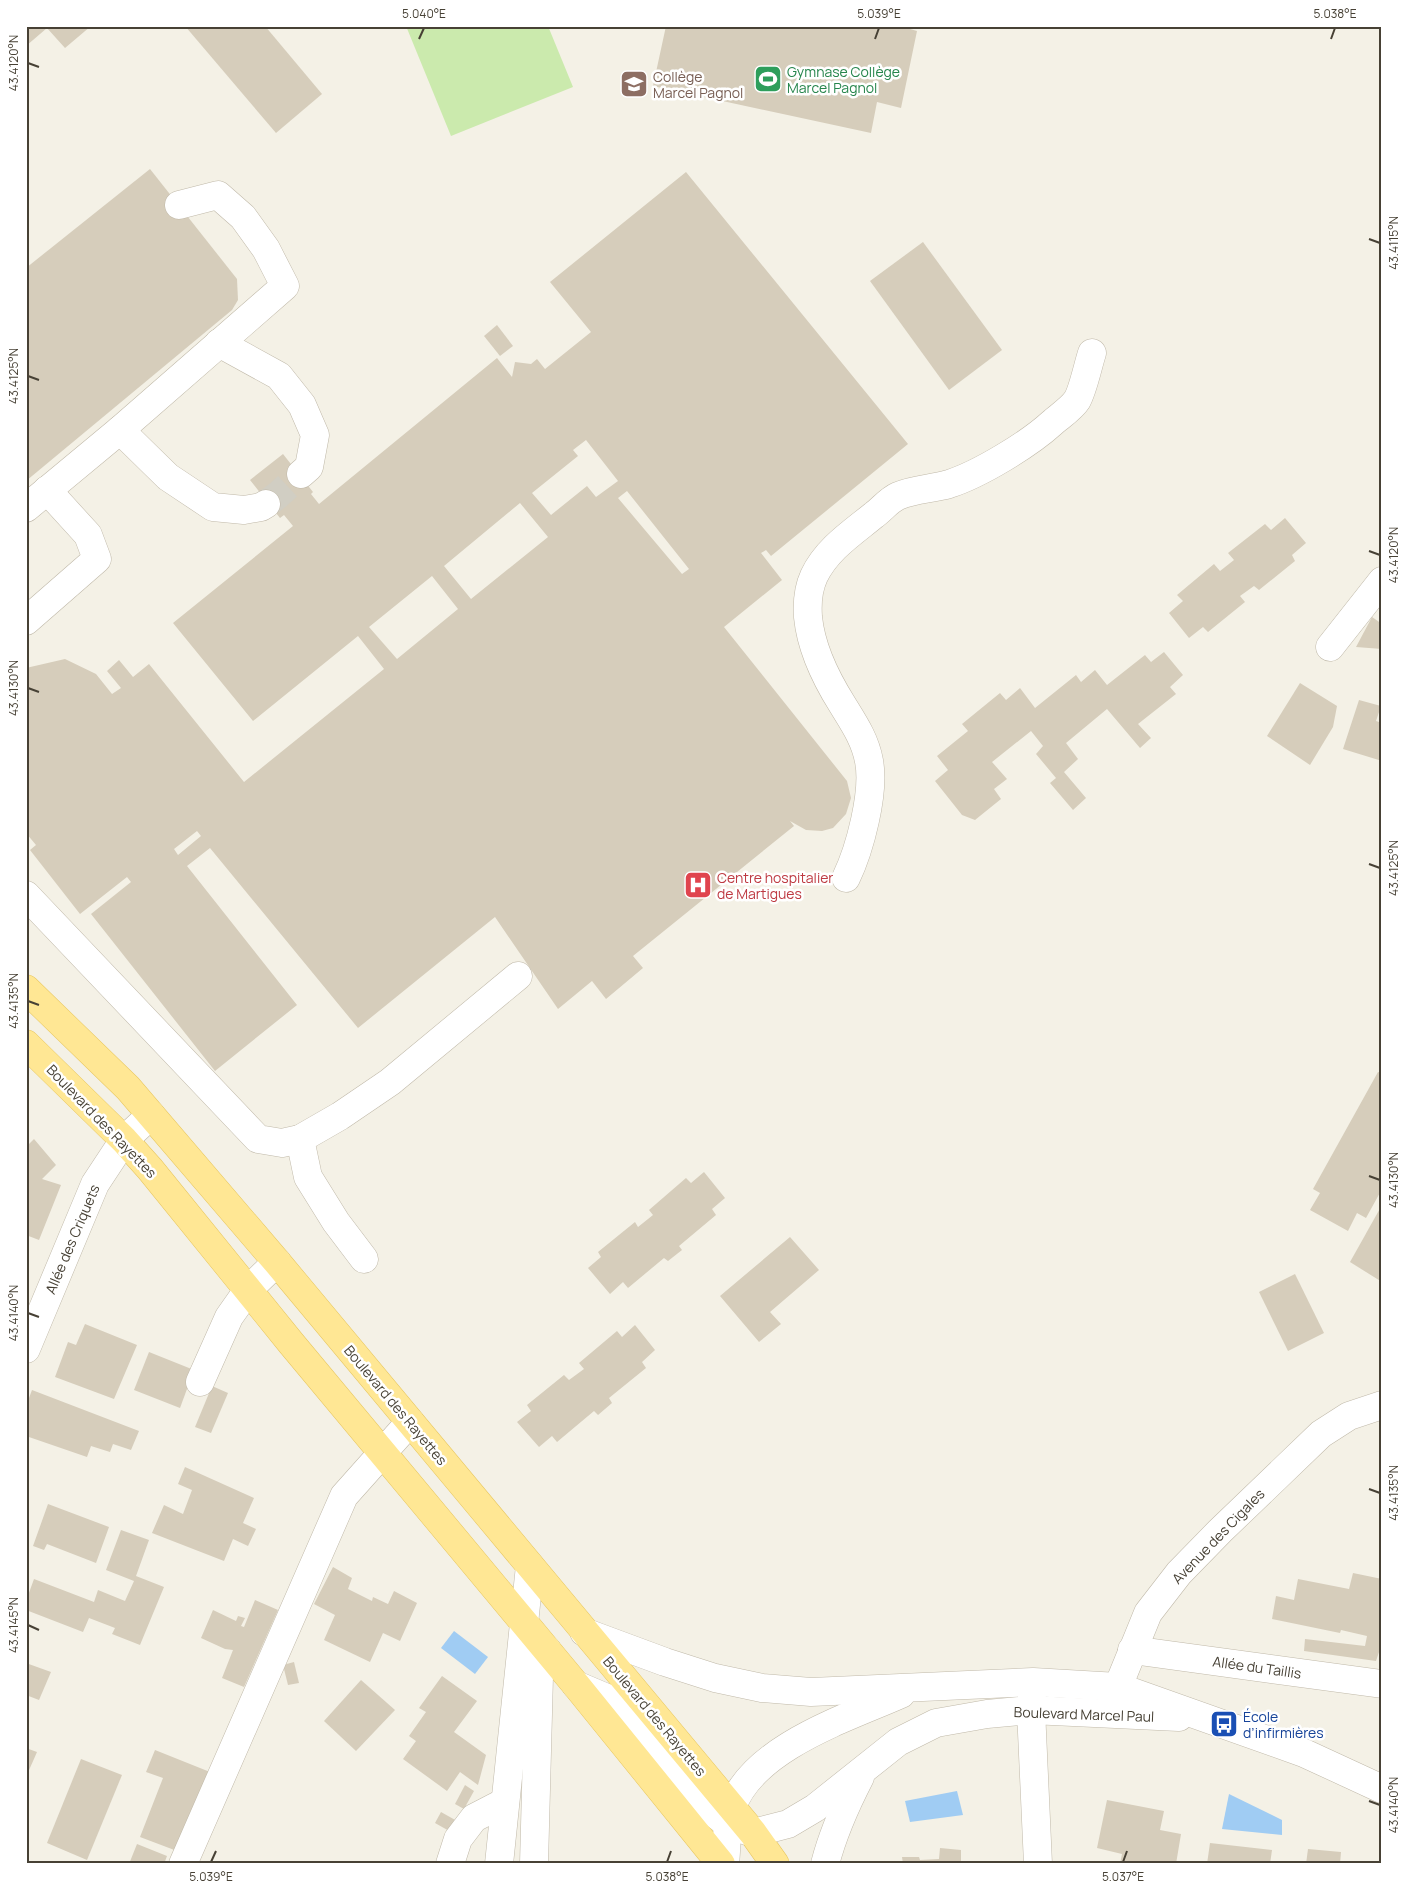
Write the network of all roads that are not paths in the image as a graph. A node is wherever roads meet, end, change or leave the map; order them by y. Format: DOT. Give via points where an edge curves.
graph roads {
  1 [pos="179,205"];
  2 [pos="219,343"];
  3 [pos="1092,353"];
  4 [pos="120,430"];
  5 [pos="301,474"];
  6 [pos="47,490"];
  7 [pos="266,504"];
  8 [pos="26,508"];
  9 [pos="1382,581"];
  10 [pos="26,621"];
  11 [pos="1330,647"];
  12 [pos="846,878"];
  13 [pos="26,895"];
  14 [pos="518,976"];
  15 [pos="26,989"];
  16 [pos="26,1044"];
  17 [pos="151,1115"];
  18 [pos="300,1139"];
  19 [pos="124,1140"];
  20 [pos="364,1259"];
  21 [pos="276,1262"];
  22 [pos="248,1290"];
  23 [pos="26,1349"];
  24 [pos="200,1382"];
  25 [pos="1382,1405"];
  26 [pos="410,1422"];
  27 [pos="382,1452"];
  28 [pos="530,1566"];
  29 [pos="524,1623"];
  30 [pos="584,1632"];
  31 [pos="547,1650"];
  32 [pos="1132,1650"];
  33 [pos="1033,1682"];
  34 [pos="1382,1684"];
  35 [pos="576,1685"];
  36 [pos="1118,1687"];
  37 [pos="916,1688"];
  38 [pos="1031,1710"];
  39 [pos="1106,1714"];
  40 [pos="1208,1718"];
  41 [pos="864,1769"];
  42 [pos="1382,1789"];
  43 [pos="505,1802"];
  44 [pos="738,1822"];
  45 [pos="183,1864"];
  46 [pos="450,1864"];
  47 [pos="499,1864"];
  48 [pos="534,1864"];
  49 [pos="721,1864"];
  50 [pos="725,1864"];
  51 [pos="775,1864"];
  52 [pos="825,1864"];
  53 [pos="1038,1864"];
  1 -- 2 [label="street" via="218,195 243,217 266,249 284,286"];
  2 -- 4 [label="street"];
  2 -- 5 [label="street" via="279,376 302,406 315,435 309,467"];
  3 -- 12 [label="street" via="1077,400 1036,438 949,484 897,497 837,545 823,560 814,577 808,612 814,649 835,693 863,738 869,761 871,781 861,841"];
  4 -- 6 [label="street"];
  4 -- 7 [label="street" via="168,477 213,507 244,510"];
  6 -- 8 [label="street"];
  6 -- 10 [label="street" via="88,535 97,559"];
  9 -- 11 [label="street"];
  13 -- 18 [label="street" via="258,1139 282,1143"];
  14 -- 18 [label="street" via="390,1082"];
  15 -- 17 [label="main road, Boulevard des Rayettes" via="128,1088"];
  16 -- 19 [label="main road, Boulevard des Rayettes"];
  17 -- 19 [label="street, Allée des Criquets"];
  17 -- 21 [label="main road, Boulevard des Rayettes"];
  18 -- 20 [label="street" via="308,1176 336,1222"];
  19 -- 22 [label="main road, Boulevard des Rayettes"];
  19 -- 23 [label="street, Allée des Criquets" via="95,1184"];
  21 -- 22 [label="street"];
  21 -- 26 [label="main road, Boulevard des Rayettes"];
  22 -- 24 [label="street" via="229,1317"];
  22 -- 27 [label="main road, Boulevard des Rayettes"];
  25 -- 32 [label="street, Avenue des Cigales" via="1349,1416 1321,1434 1220,1531 1179,1573 1148,1613"];
  26 -- 27 [label="street"];
  26 -- 28 [label="main road, Boulevard des Rayettes"];
  27 -- 29 [label="main road, Boulevard des Rayettes"];
  27 -- 45 [label="street" via="344,1496"];
  28 -- 29 [label="street"];
  28 -- 30 [label="main road, Boulevard des Rayettes"];
  29 -- 31 [label="main road, Boulevard des Rayettes"];
  29 -- 43 [label="street"];
  30 -- 37 [label="street, Boulevard Marcel Paul" via="673,1665 762,1688 810,1692"];
  30 -- 44 [label="main road, Boulevard des Rayettes"];
  31 -- 35 [label="main road, Boulevard des Rayettes"];
  31 -- 48 [label="street" via="539,1676"];
  32 -- 34 [label="street, Allée du Taillis"];
  32 -- 36 [label="street, Avenue des Cigales"];
  33 -- 36 [label="street, Boulevard Marcel Paul"];
  33 -- 37 [label="street, Boulevard Marcel Paul"];
  33 -- 38 [label="street"];
  35 -- 44 [label="street, Boulevard des Rayettes" via="609,1699 685,1790"];
  35 -- 49 [label="main road, Boulevard des Rayettes"];
  36 -- 39 [label="street, Avenue des Cigales"];
  36 -- 40 [label="street, Boulevard Marcel Paul"];
  37 -- 44 [label="street, Boulevard Marcel Paul" via="807,1736 762,1764 744,1784"];
  38 -- 39 [label="street, Boulevard Marcel Paul"];
  38 -- 41 [label="street, Boulevard Marcel Paul" via="936,1722 898,1742"];
  38 -- 53 [label="street"];
  39 -- 40 [label="street, Boulevard Marcel Paul"];
  40 -- 42 [label="street, Boulevard Marcel Paul" via="1304,1753"];
  41 -- 44 [label="street, Boulevard Marcel Paul" via="815,1808 788,1824"];
  41 -- 52 [label="street" via="831,1840"];
  43 -- 46 [label="street" via="474,1818 458,1839"];
  43 -- 47 [label="street"];
  44 -- 50 [label="street"];
  44 -- 51 [label="main road, Boulevard des Rayettes"];
}
